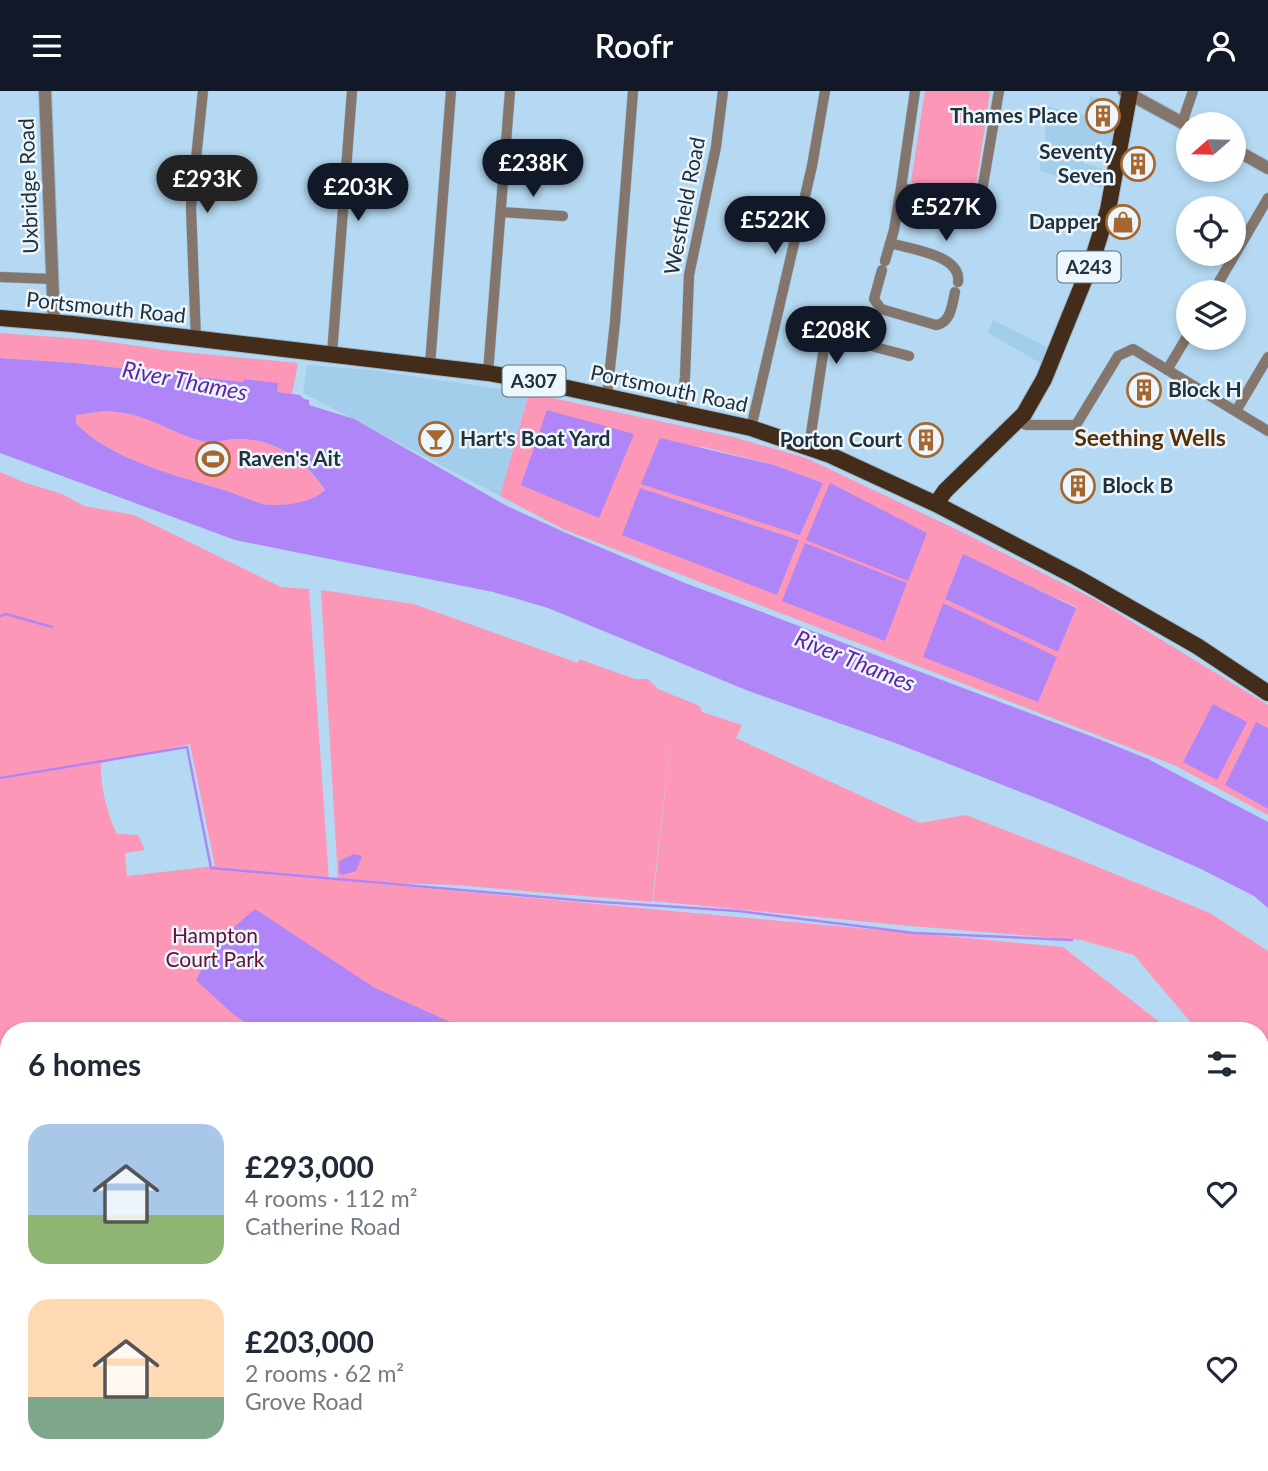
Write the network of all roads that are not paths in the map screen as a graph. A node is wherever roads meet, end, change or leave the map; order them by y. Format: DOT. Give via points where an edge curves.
graph roads {
  1 [pos="45,91"];
  2 [pos="202,91"];
  3 [pos="352,91"];
  4 [pos="451,91"];
  5 [pos="510,91"];
  6 [pos="633,91"];
  7 [pos="723,91"];
  8 [pos="825,91"];
  9 [pos="915,91"];
  10 [pos="999,91"];
  11 [pos="1193,91"];
  12 [pos="1128,92"];
  13 [pos="1188,112"];
  14 [pos="1176,119"];
  15 [pos="1246,155"];
  16 [pos="1268,167"];
  17 [pos="901,188"];
  18 [pos="1268,198"];
  19 [pos="501,212"];
  20 [pos="563,216"];
  21 [pos="890,243"];
  22 [pos="0,277"];
  23 [pos="51,279"];
  24 [pos="1220,280"];
  25 [pos="0,318"];
  26 [pos="54,322"];
  27 [pos="196,340"];
  28 [pos="1179,350"];
  29 [pos="332,354"];
  30 [pos="909,356"];
  31 [pos="1268,357"];
  32 [pos="430,365"];
  33 [pos="1167,370"];
  34 [pos="488,373"];
  35 [pos="607,396"];
  36 [pos="1236,411"];
  37 [pos="681,412"];
  38 [pos="1017,421"];
  39 [pos="751,428"];
  40 [pos="1268,431"];
  41 [pos="809,447"];
  42 [pos="936,503"];
  43 [pos="1268,693"];
  1 -- 23 [label="street, Uxbridge Road"];
  2 -- 27 [label="street" via="191,207"];
  3 -- 29 [label="street"];
  4 -- 32 [label="street"];
  5 -- 19 [label="street"];
  6 -- 35 [label="street"];
  7 -- 37 [label="street, Westfield Road" via="689,275"];
  8 -- 39 [label="street"];
  9 -- 17 [label="street"];
  10 -- 17 [label="street" via="980,203"];
  11 -- 13 [label="street"];
  12 -- 14 [label="street"];
  12 -- 38 [label="main road, A243" via="1108,210 1096,250 1050,366"];
  15 -- 16 [label="street"];
  17 -- 21 [label="street"];
  18 -- 24 [label="street"];
  19 -- 20 [label="street"];
  19 -- 34 [label="street"];
  21 -- 21 [label="street" via="945,259 957,269 948,319 943,324 881,309 874,299"];
  22 -- 23 [label="street"];
  23 -- 26 [label="street, Uxbridge Road"];
  25 -- 26 [label="main road, Portsmouth Road / A307"];
  26 -- 27 [label="main road, Portsmouth Road / A307"];
  27 -- 29 [label="main road, Portsmouth Road / A307"];
  28 -- 33 [label="street"];
  29 -- 32 [label="main road, Portsmouth Road / A307"];
  30 -- 41 [label="street" via="825,334"];
  31 -- 36 [label="street"];
  32 -- 34 [label="main road, Portsmouth Road / A307"];
  33 -- 36 [label="street"];
  33 -- 38 [label="street" via="1133,349 1118,356 1076,425"];
  34 -- 35 [label="main road, Portsmouth Road / A307"];
  35 -- 37 [label="main road, Portsmouth Road / A307"];
  36 -- 40 [label="street"];
  37 -- 39 [label="main road, Portsmouth Road / A307"];
  38 -- 42 [label="main road, A243"];
  39 -- 41 [label="main road, Portsmouth Road / A307"];
  41 -- 42 [label="main road, Portsmouth Road / A307"];
  42 -- 43 [label="main road, Portsmouth Road / A307" via="1076,576"];
}
